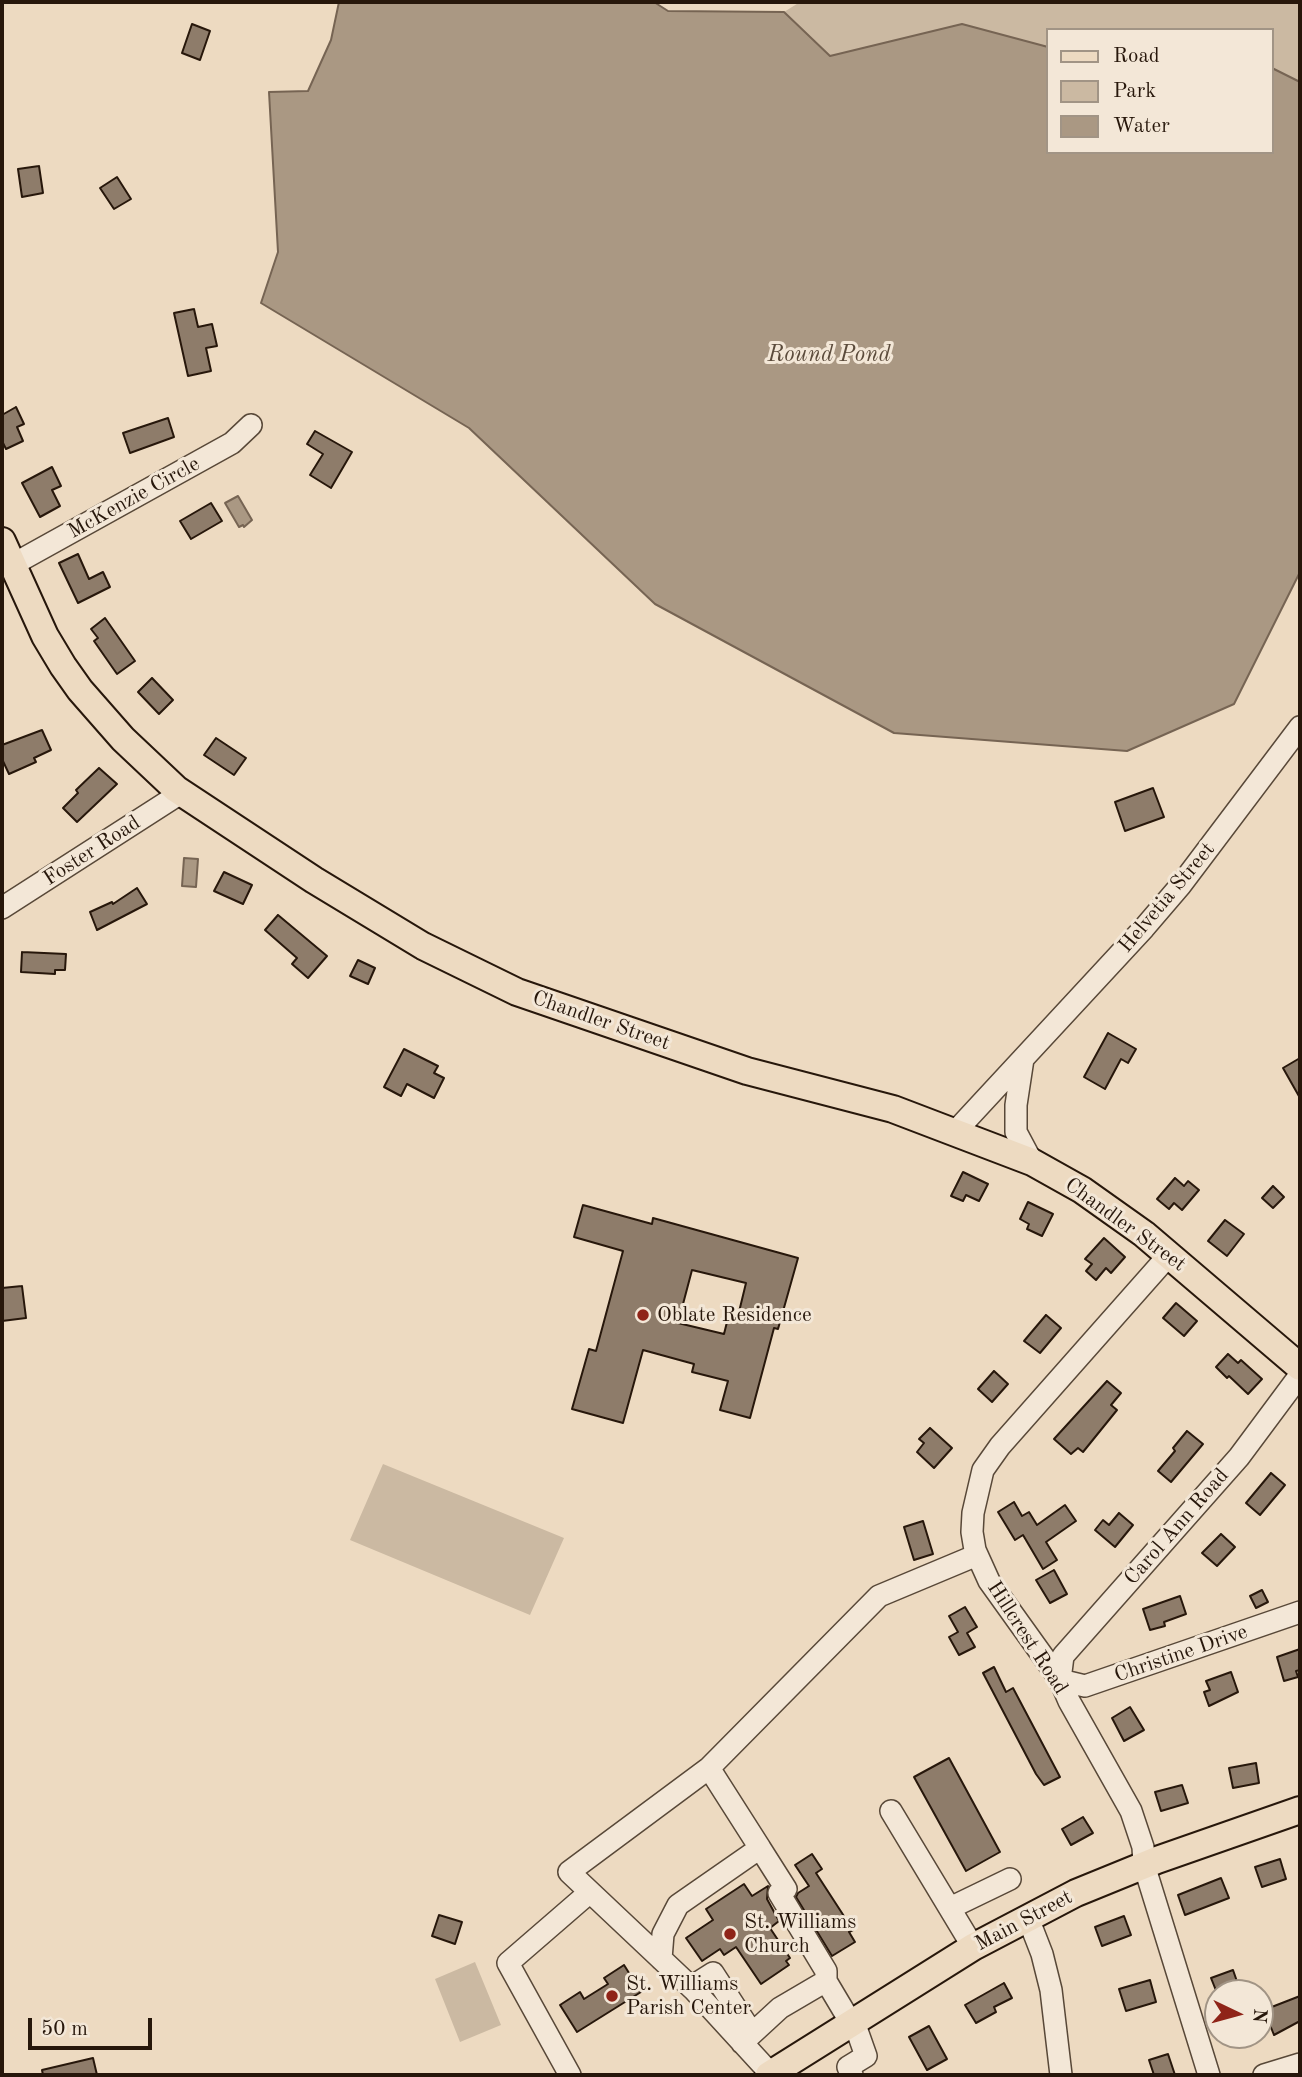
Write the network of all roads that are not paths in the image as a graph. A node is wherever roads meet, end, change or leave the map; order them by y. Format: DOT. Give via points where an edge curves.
graph roads {
  1 [pos="251,425"];
  2 [pos="7,553"];
  3 [pos="1300,727"];
  4 [pos="181,793"];
  5 [pos="2,908"];
  6 [pos="1023,1059"];
  7 [pos="955,1132"];
  8 [pos="1032,1163"];
  9 [pos="1169,1255"];
  10 [pos="1300,1367"];
  11 [pos="1300,1375"];
  12 [pos="977,1555"];
  13 [pos="1300,1612"];
  14 [pos="1060,1680"];
  15 [pos="709,1768"];
  16 [pos="1300,1810"];
  17 [pos="891,1811"];
  18 [pos="760,1848"];
  19 [pos="1144,1866"];
  20 [pos="1010,1879"];
  21 [pos="590,1892"];
  22 [pos="950,1908"];
  23 [pos="1028,1918"];
  24 [pos="973,1947"];
  25 [pos="661,1959"];
  26 [pos="826,1981"];
  27 [pos="852,2022"];
  28 [pos="747,2038"];
  29 [pos="1300,2064"];
  30 [pos="570,2075"];
  31 [pos="770,2075"];
  32 [pos="852,2075"];
  33 [pos="1061,2075"];
  34 [pos="1209,2075"];
  35 [pos="1264,2075"];
  1 -- 2 [label="street, McKenzie Circle" via="232,443"];
  2 -- 4 [label="main road, Chandler Street" via="45,636 80,690"];
  3 -- 6 [label="street, Helvetia Street" via="1171,896"];
  4 -- 5 [label="street, Foster Road"];
  4 -- 7 [label="main road, Chandler Street" via="412,939 517,992 747,1071 893,1109"];
  6 -- 7 [label="street, Helvetia Street"];
  6 -- 8 [label="street" via="1016,1132"];
  7 -- 8 [label="main road, Chandler Street"];
  8 -- 9 [label="main road, Chandler Street" via="1083,1190"];
  9 -- 10 [label="main road, Chandler Street"];
  9 -- 12 [label="street, Hillcrest Road" via="983,1470 973,1513"];
  11 -- 14 [label="street, Carol Ann Road" via="1239,1457 1063,1656"];
  12 -- 14 [label="street, Hillcrest Road" via="1002,1602"];
  12 -- 15 [label="street" via="879,1596"];
  13 -- 14 [label="street, Christine Drive" via="1085,1686"];
  14 -- 19 [label="street, Hillcrest Road" via="1131,1811"];
  15 -- 18 [label="street"];
  15 -- 21 [label="street" via="569,1872"];
  16 -- 19 [label="main road, Main Street"];
  17 -- 22 [label="street"];
  18 -- 25 [label="street" via="678,1905 663,1934"];
  18 -- 26 [label="street" via="786,1889 779,1893 826,1971"];
  19 -- 23 [label="main road, Main Street"];
  19 -- 34 [label="street, Hillcrest Road"];
  20 -- 22 [label="street"];
  21 -- 25 [label="street"];
  21 -- 30 [label="street" via="508,1963"];
  22 -- 24 [label="street"];
  23 -- 24 [label="main road, Main Street"];
  23 -- 33 [label="street" via="1051,1990"];
  24 -- 27 [label="main road, Main Street"];
  25 -- 28 [label="street"];
  26 -- 27 [label="street"];
  26 -- 28 [label="street" via="780,2008"];
  27 -- 31 [label="main road, Main Street"];
  27 -- 32 [label="street" via="866,2056 848,2067"];
  28 -- 31 [label="street"];
  29 -- 35 [label="street"];
}
